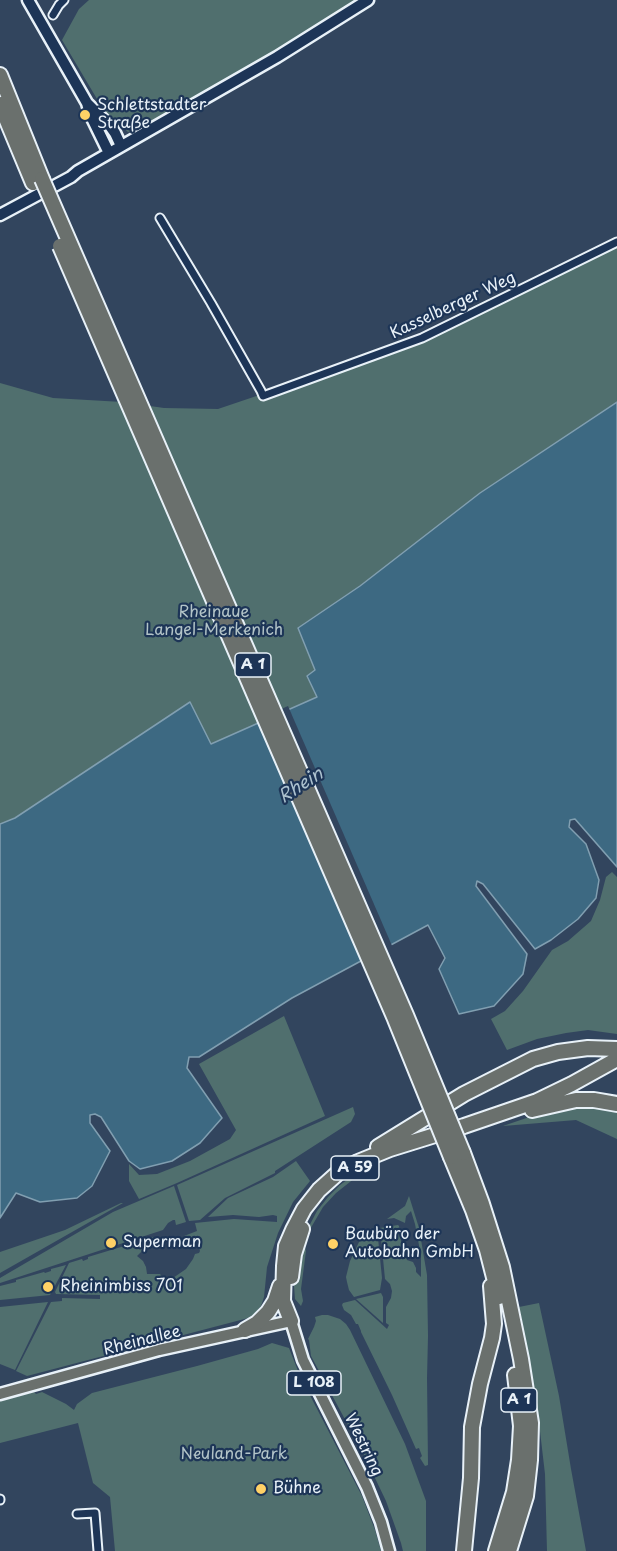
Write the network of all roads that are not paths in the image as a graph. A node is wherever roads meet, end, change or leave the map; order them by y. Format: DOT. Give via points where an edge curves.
graph roads {
  1 [pos="28,0"];
  2 [pos="64,0"];
  3 [pos="368,0"];
  4 [pos="53,15"];
  5 [pos="0,75"];
  6 [pos="87,103"];
  7 [pos="0,104"];
  8 [pos="122,146"];
  9 [pos="109,153"];
  10 [pos="38,181"];
  11 [pos="0,215"];
  12 [pos="160,218"];
  13 [pos="617,242"];
  14 [pos="617,1049"];
  15 [pos="617,1061"];
  16 [pos="617,1104"];
  17 [pos="521,1112"];
  18 [pos="457,1155"];
  19 [pos="348,1167"];
  20 [pos="487,1250"];
  21 [pos="284,1266"];
  22 [pos="291,1321"];
  23 [pos="245,1330"];
  24 [pos="0,1394"];
  25 [pos="77,1514"];
  26 [pos="98,1551"];
  27 [pos="389,1551"];
  28 [pos="464,1551"];
  29 [pos="496,1551"];
  30 [pos="509,1551"];
  1 -- 6 [label="street"];
  2 -- 4 [label="street"];
  3 -- 8 [label="street"];
  5 -- 10 [label="highway, A 1"];
  6 -- 8 [label="street" via="116,133"];
  6 -- 9 [label="street"];
  7 -- 10 [label="highway, A 1"];
  8 -- 9 [label="street"];
  9 -- 11 [label="street"];
  10 -- 18 [label="highway, A 1, bridge" via="406,1015"];
  12 -- 13 [label="street, Kasselberger Weg" via="263,396 422,338"];
  14 -- 19 [label="highway" via="588,1048 532,1059 464,1094"];
  15 -- 17 [label="highway, A 59" via="558,1098"];
  15 -- 19 [label="highway, A 59" via="537,1101 390,1149"];
  16 -- 17 [label="highway" via="576,1100"];
  17 -- 22 [label="highway, A 59" via="388,1154 338,1180 310,1213 299,1237 291,1274"];
  18 -- 20 [label="highway, A 1"];
  18 -- 30 [label="highway, A 1" via="482,1204 502,1268 531,1423 526,1496"];
  19 -- 21 [label="highway, A 59" via="329,1180 304,1209 286,1246"];
  20 -- 28 [label="highway" via="494,1324 472,1427"];
  20 -- 29 [label="highway, A 1" via="507,1334 521,1426 514,1492"];
  21 -- 22 [label="highway" via="283,1301"];
  21 -- 23 [label="highway" via="272,1307"];
  22 -- 23 [label="main road, Rheinallee"];
  22 -- 27 [label="main road, Westring / L 108" via="303,1360 367,1487"];
  23 -- 24 [label="main road, Rheinallee"];
  25 -- 26 [label="street" via="95,1513"];
}
